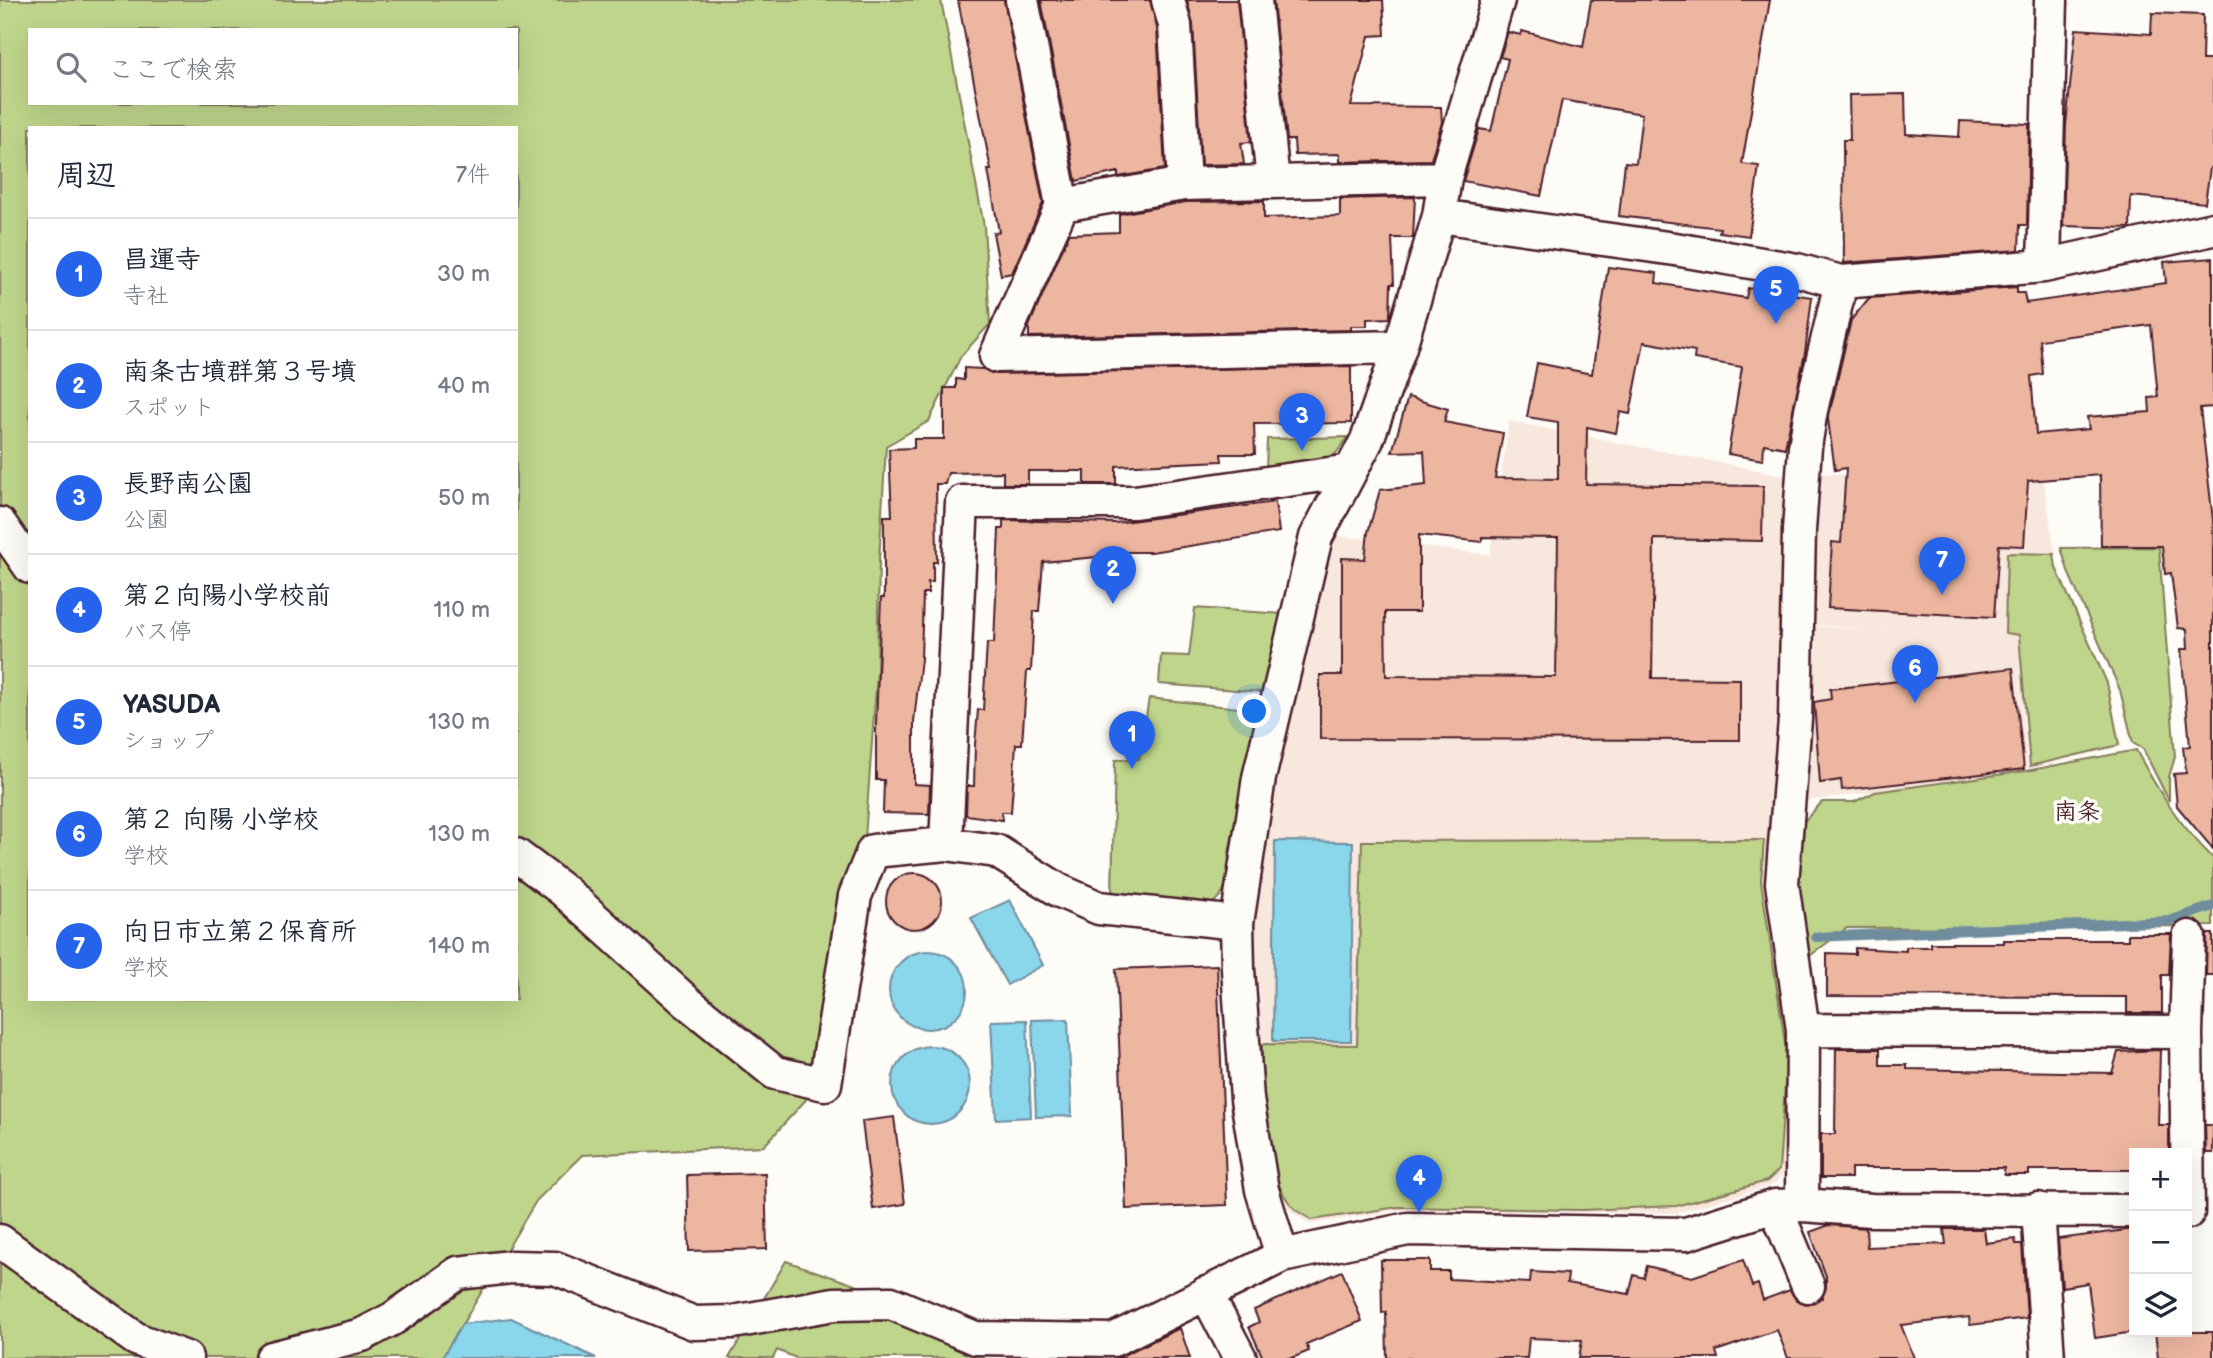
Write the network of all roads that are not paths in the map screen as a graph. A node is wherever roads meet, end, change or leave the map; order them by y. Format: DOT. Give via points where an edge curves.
graph roads {
  1 [pos="1022,0"];
  2 [pos="1168,0"];
  3 [pos="1255,0"];
  4 [pos="1498,0"];
  5 [pos="2051,0"];
  6 [pos="1445,178"];
  7 [pos="1273,182"];
  8 [pos="1184,184"];
  9 [pos="1062,205"];
  10 [pos="1439,216"];
  11 [pos="2213,229"];
  12 [pos="2044,266"];
  13 [pos="1841,282"];
  14 [pos="1399,347"];
  15 [pos="1350,471"];
  16 [pos="0,524"];
  17 [pos="28,564"];
  18 [pos="946,844"];
  19 [pos="518,856"];
  20 [pos="1237,923"];
  21 [pos="2189,937"];
  22 [pos="1802,1030"];
  23 [pos="2186,1032"];
  24 [pos="1788,1206"];
  25 [pos="2038,1209"];
  26 [pos="2129,1211"];
  27 [pos="2196,1211"];
  28 [pos="0,1241"];
  29 [pos="1282,1256"];
  30 [pos="1808,1286"];
  31 [pos="1206,1293"];
  32 [pos="186,1358"];
  33 [pos="272,1358"];
  34 [pos="1240,1358"];
  35 [pos="2048,1358"];
  1 -- 9 [label="street"];
  2 -- 8 [label="street" via="1175,25"];
  3 -- 7 [label="street"];
  4 -- 6 [label="street"];
  5 -- 12 [label="street"];
  6 -- 7 [label="street"];
  6 -- 10 [label="street"];
  7 -- 8 [label="street"];
  8 -- 9 [label="street"];
  9 -- 14 [label="street" via="996,356"];
  10 -- 13 [label="street" via="1675,249"];
  10 -- 14 [label="street"];
  11 -- 12 [label="street"];
  12 -- 13 [label="street"];
  13 -- 22 [label="street" via="1811,410 1799,530 1795,719 1782,883"];
  14 -- 15 [label="street" via="1367,440"];
  15 -- 18 [label="street" via="1135,502 962,502"];
  15 -- 20 [label="street" via="1316,537 1296,613 1259,778"];
  16 -- 17 [label="street"];
  18 -- 19 [label="street" via="873,851 855,896 825,1084 775,1073"];
  18 -- 20 [label="street" via="996,851 1060,891 1100,908"];
  20 -- 29 [label="street" via="1247,1099 1262,1190"];
  21 -- 23 [label="street"];
  22 -- 23 [label="street"];
  22 -- 24 [label="street"];
  23 -- 27 [label="street"];
  24 -- 25 [label="street"];
  24 -- 29 [label="street" via="1686,1234 1408,1229"];
  24 -- 30 [label="street"];
  25 -- 26 [label="street"];
  25 -- 35 [label="street"];
  28 -- 32 [label="street" via="136,1339"];
  29 -- 31 [label="street"];
  31 -- 33 [label="street" via="1113,1340 975,1338 891,1303 834,1304 733,1322 694,1323 555,1268 511,1267 458,1273 362,1335"];
  31 -- 34 [label="street"];
}
